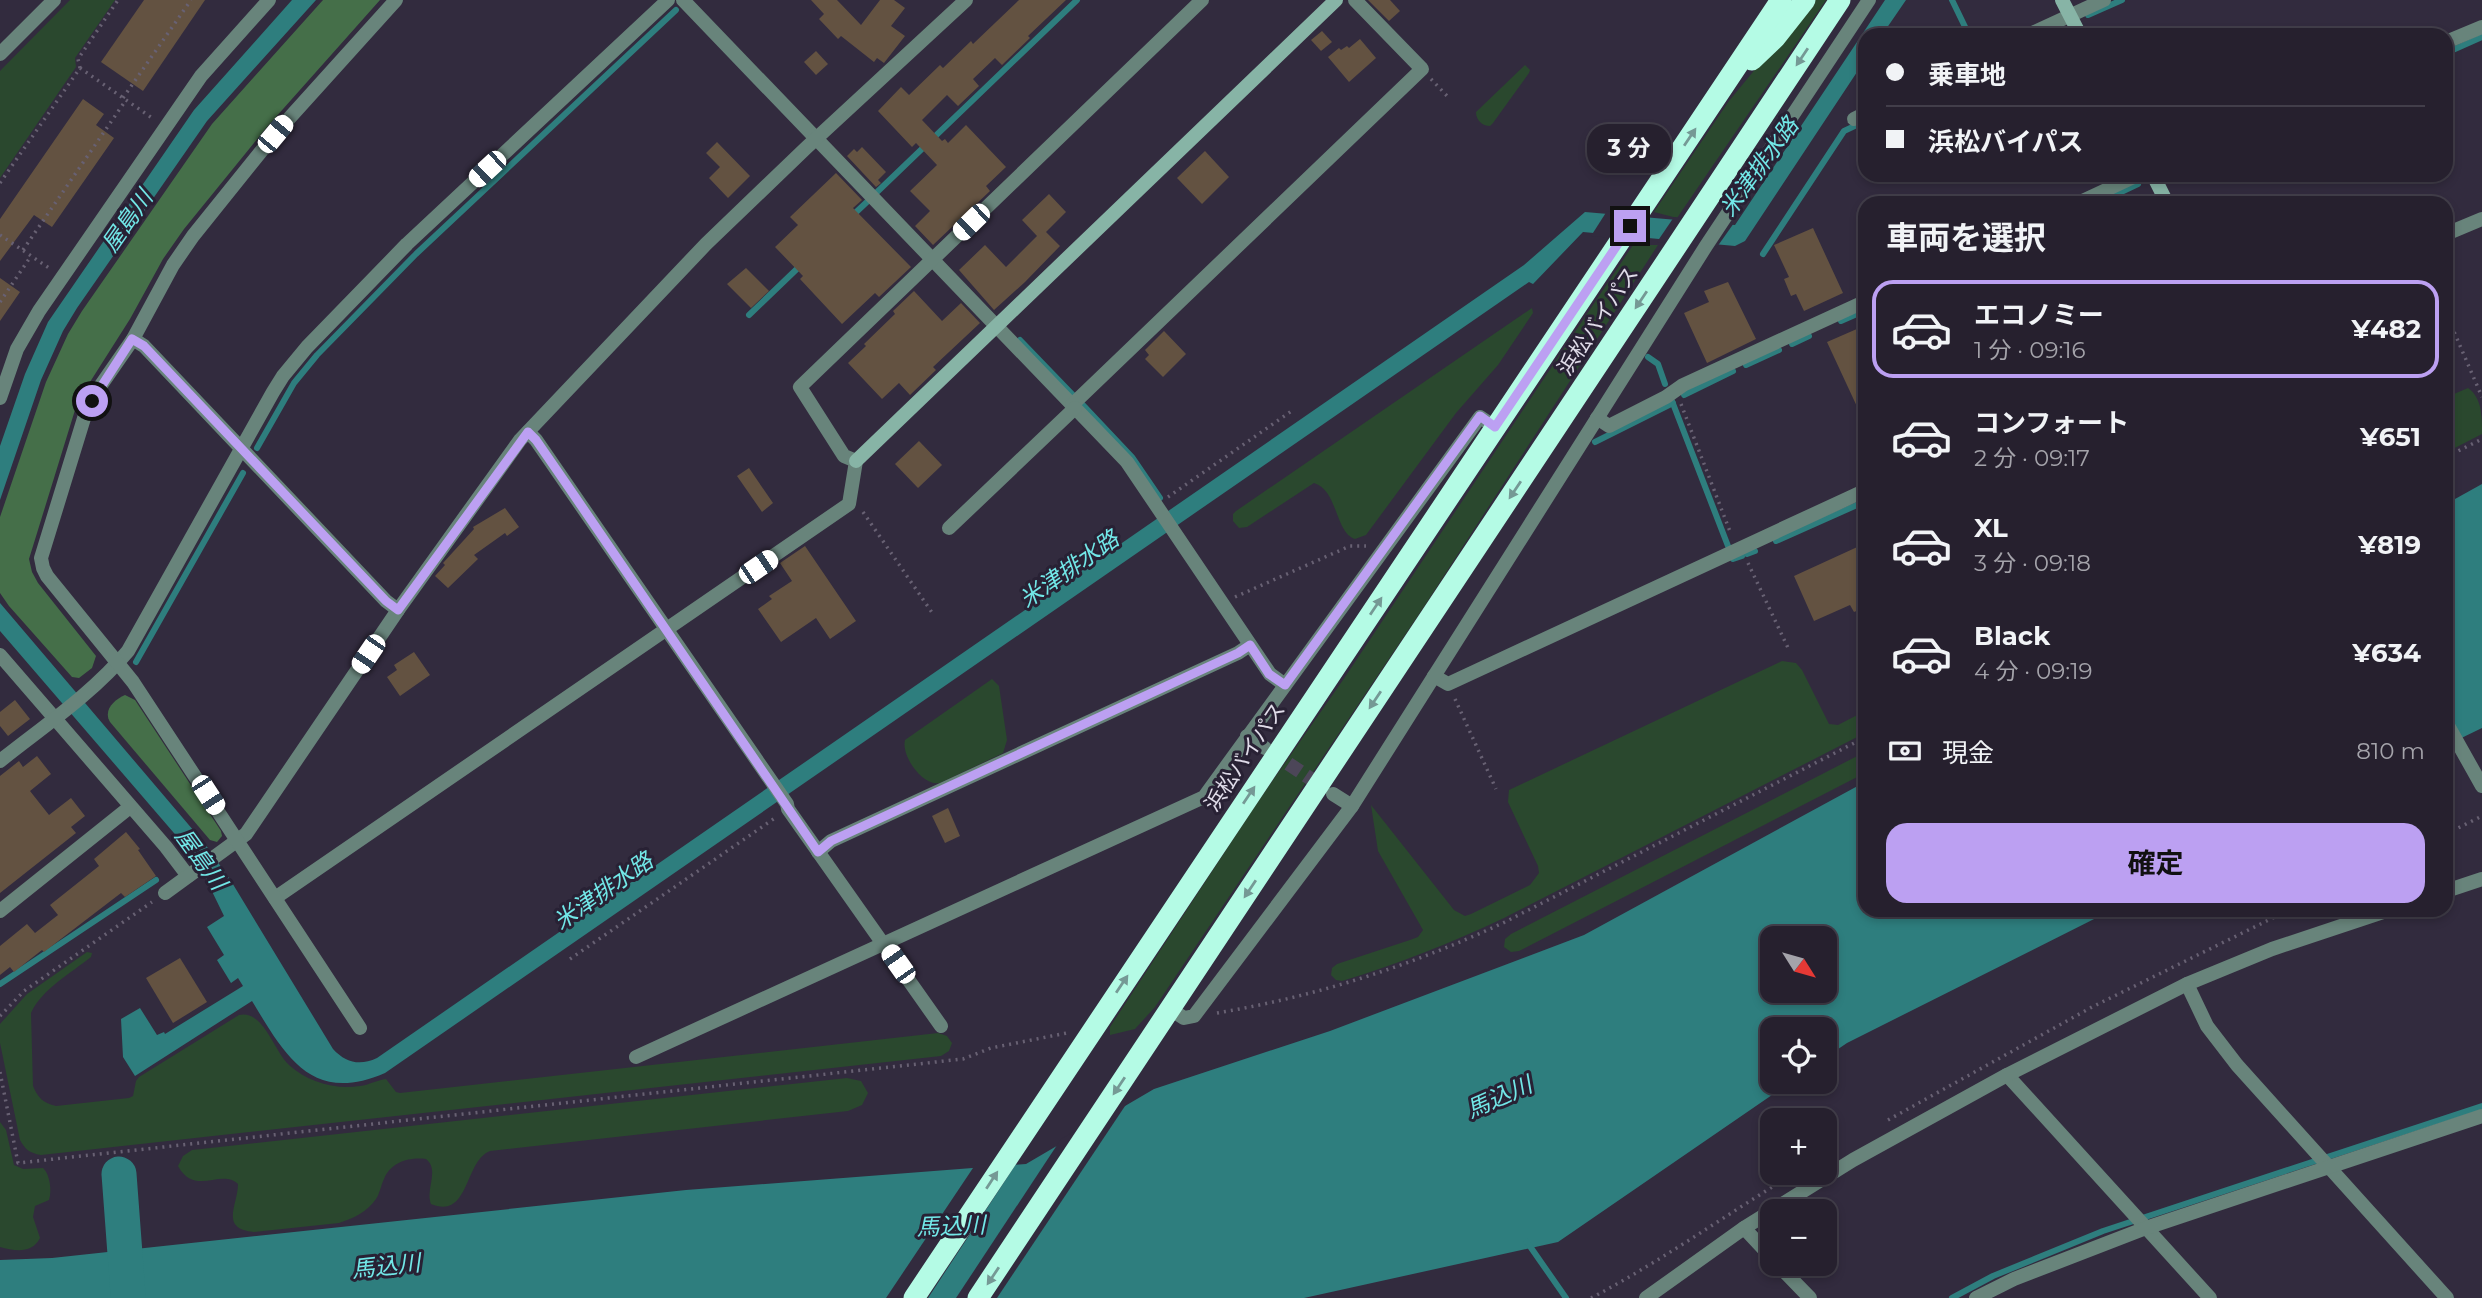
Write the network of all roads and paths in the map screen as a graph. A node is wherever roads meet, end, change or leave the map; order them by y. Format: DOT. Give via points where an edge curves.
graph roads {
  1 [pos="54,0"];
  2 [pos="118,0"];
  3 [pos="191,0"];
  4 [pos="269,0"];
  5 [pos="396,0"];
  6 [pos="668,0"];
  7 [pos="683,0"];
  8 [pos="966,0"];
  9 [pos="1202,0"];
  10 [pos="1335,0"];
  11 [pos="1355,0"];
  12 [pos="1781,0"];
  13 [pos="1805,0"];
  14 [pos="1840,0"];
  15 [pos="1869,0"];
  16 [pos="2062,0"];
  17 [pos="2104,0"];
  18 [pos="2070,15"];
  19 [pos="2482,27"];
  20 [pos="2043,28"];
  21 [pos="2076,28"];
  22 [pos="2453,39"];
  23 [pos="0,54"];
  24 [pos="79,68"];
  25 [pos="1422,69"];
  26 [pos="1723,88"];
  27 [pos="1449,98"];
  28 [pos="125,99"];
  29 [pos="165,127"];
  30 [pos="817,139"];
  31 [pos="2123,182"];
  32 [pos="0,183"];
  33 [pos="2093,196"];
  34 [pos="2482,219"];
  35 [pos="2453,231"];
  36 [pos="0,235"];
  37 [pos="23,250"];
  38 [pos="31,256"];
  39 [pos="932,260"];
  40 [pos="62,277"];
  41 [pos="0,302"];
  42 [pos="1858,305"];
  43 [pos="996,326"];
  44 [pos="2453,329"];
  45 [pos="132,339"];
  46 [pos="1676,390"];
  47 [pos="2482,397"];
  48 [pos="0,398"];
  49 [pos="1074,406"];
  50 [pos="1293,410"];
  51 [pos="1597,418"];
  52 [pos="1495,427"];
  53 [pos="528,432"];
  54 [pos="2482,439"];
  55 [pos="242,449"];
  56 [pos="2453,454"];
  57 [pos="856,461"];
  58 [pos="1858,494"];
  59 [pos="849,504"];
  60 [pos="1157,507"];
  61 [pos="949,528"];
  62 [pos="1739,548"];
  63 [pos="1380,555"];
  64 [pos="1222,604"];
  65 [pos="398,610"];
  66 [pos="933,614"];
  67 [pos="667,629"];
  68 [pos="1250,645"];
  69 [pos="1789,650"];
  70 [pos="0,655"];
  71 [pos="118,663"];
  72 [pos="1434,676"];
  73 [pos="1448,684"];
  74 [pos="1285,685"];
  75 [pos="59,715"];
  76 [pos="2453,734"];
  77 [pos="1247,736"];
  78 [pos="1858,741"];
  79 [pos="1265,748"];
  80 [pos="0,761"];
  81 [pos="2482,786"];
  82 [pos="1496,789"];
  83 [pos="1334,794"];
  84 [pos="1352,806"];
  85 [pos="130,807"];
  86 [pos="788,807"];
  87 [pos="2482,816"];
  88 [pos="2453,830"];
  89 [pos="232,844"];
  90 [pos="818,852"];
  91 [pos="191,874"];
  92 [pos="2482,879"];
  93 [pos="2453,889"];
  94 [pos="165,893"];
  95 [pos="275,898"];
  96 [pos="0,911"];
  97 [pos="2275,917"];
  98 [pos="2367,917"];
  99 [pos="884,944"];
  100 [pos="570,960"];
  101 [pos="2187,984"];
  102 [pos="1170,1009"];
  103 [pos="0,1016"];
  104 [pos="1194,1016"];
  105 [pos="941,1026"];
  106 [pos="360,1028"];
  107 [pos="1076,1036"];
  108 [pos="636,1057"];
  109 [pos="0,1072"];
  110 [pos="2007,1076"];
  111 [pos="2482,1116"];
  112 [pos="1882,1123"];
  113 [pos="2329,1168"];
  114 [pos="1775,1185"];
  115 [pos="1744,1228"];
  116 [pos="2146,1228"];
  117 [pos="1760,1245"];
  118 [pos="1789,1276"];
  119 [pos="914,1298"];
  120 [pos="978,1298"];
  121 [pos="1591,1298"];
  122 [pos="1646,1298"];
  123 [pos="1810,1298"];
  124 [pos="1976,1298"];
  125 [pos="2210,1298"];
  126 [pos="2447,1298"];
  1 -- 23 [label="street"];
  2 -- 24 [label="path" via="78,59"];
  3 -- 28 [label="path"];
  4 -- 29 [label="street" via="214,61"];
  5 -- 45 [label="street" via="296,110 193,236"];
  6 -- 55 [label="street" via="407,244 307,347 283,376"];
  7 -- 30 [label="street"];
  8 -- 30 [label="street"];
  9 -- 39 [label="street"];
  10 -- 43 [label="street"];
  11 -- 25 [label="street"];
  12 -- 26 [label="highway, 浜松バイパス"];
  13 -- 26 [label="highway" via="1775,38"];
  14 -- 102 [label="highway, 浜松バイパス, one-way"];
  15 -- 51 [label="street"];
  16 -- 18 [label="street"];
  17 -- 18 [label="street"];
  18 -- 20 [label="street"];
  18 -- 21 [label="street"];
  19 -- 22 [label="street"];
  24 -- 28 [label="path"];
  24 -- 32 [label="path"];
  25 -- 27 [label="path"];
  25 -- 49 [label="street"];
  52 -- 26 [label="highway, 浜松バイパス, one-way"];
  28 -- 29 [label="path"];
  28 -- 37 [label="path"];
  29 -- 40 [label="street"];
  30 -- 39 [label="street"];
  30 -- 53 [label="street" via="706,244"];
  31 -- 33 [label="street"];
  34 -- 35 [label="street"];
  36 -- 37 [label="path"];
  37 -- 38 [label="path"];
  38 -- 40 [label="path"];
  38 -- 41 [label="path"];
  39 -- 43 [label="street"];
  39 -- 57 [label="street" via="800,387 844,456"];
  40 -- 48 [label="street" via="27,329"];
  42 -- 46 [label="street"];
  43 -- 49 [label="street"];
  43 -- 57 [label="street"];
  44 -- 47 [label="path"];
  45 -- 55 [label="street" via="144,346"];
  45 -- 71 [label="street" via="85,415 41,558 47,576"];
  46 -- 51 [label="street" via="1609,426"];
  46 -- 62 [label="path"];
  49 -- 60 [label="street" via="1127,462"];
  49 -- 61 [label="street"];
  50 -- 60 [label="path"];
  51 -- 72 [label="street"];
  52 -- 63 [label="street" via="1480,416"];
  107 -- 52 [label="highway, 浜松バイパス, one-way"];
  53 -- 65 [label="street"];
  53 -- 67 [label="street"];
  54 -- 56 [label="path"];
  55 -- 65 [label="street"];
  55 -- 71 [label="street"];
  57 -- 59 [label="street"];
  58 -- 62 [label="street"];
  59 -- 66 [label="path" via="860,507"];
  59 -- 67 [label="street"];
  60 -- 64 [label="street"];
  62 -- 69 [label="path"];
  62 -- 73 [label="street"];
  63 -- 64 [label="path" via="1363,545 1350,546"];
  63 -- 74 [label="street"];
  64 -- 68 [label="street"];
  65 -- 89 [label="street" via="246,834"];
  67 -- 86 [label="street"];
  67 -- 95 [label="street"];
  68 -- 74 [label="street" via="1269,674"];
  68 -- 90 [label="street" via="831,841"];
  70 -- 75 [label="street"];
  71 -- 75 [label="street"];
  71 -- 89 [label="street"];
  72 -- 73 [label="street"];
  72 -- 84 [label="street"];
  73 -- 82 [label="path"];
  74 -- 77 [label="street"];
  75 -- 80 [label="street"];
  75 -- 85 [label="street"];
  76 -- 81 [label="street"];
  77 -- 79 [label="street"];
  77 -- 99 [label="street" via="1204,797"];
  78 -- 104 [label="path" via="1462,942 1326,990"];
  83 -- 84 [label="street"];
  84 -- 104 [label="street"];
  85 -- 91 [label="street"];
  85 -- 96 [label="street"];
  86 -- 90 [label="street"];
  86 -- 100 [label="path"];
  87 -- 88 [label="path"];
  89 -- 91 [label="street"];
  89 -- 95 [label="street"];
  90 -- 99 [label="street"];
  91 -- 94 [label="street"];
  92 -- 93 [label="street"];
  94 -- 103 [label="path" via="24,991"];
  95 -- 106 [label="street"];
  97 -- 112 [label="path" via="2092,1007"];
  98 -- 101 [label="street" via="2272,948"];
  99 -- 105 [label="street"];
  99 -- 108 [label="street"];
  101 -- 110 [label="street"];
  101 -- 113 [label="street" via="2222,1046"];
  102 -- 104 [label="street" via="1184,1018"];
  102 -- 120 [label="highway, 浜松バイパス, one-way"];
  107 -- 109 [label="path" via="990,1048 963,1059 18,1164"];
  119 -- 107 [label="highway, 浜松バイパス, one-way"];
  110 -- 115 [label="street" via="1853,1160"];
  110 -- 116 [label="street"];
  111 -- 113 [label="street"];
  113 -- 116 [label="street"];
  113 -- 126 [label="street"];
  114 -- 121 [label="path"];
  115 -- 117 [label="street"];
  115 -- 122 [label="street"];
  116 -- 124 [label="street"];
  116 -- 125 [label="street"];
  118 -- 123 [label="street"];
}
